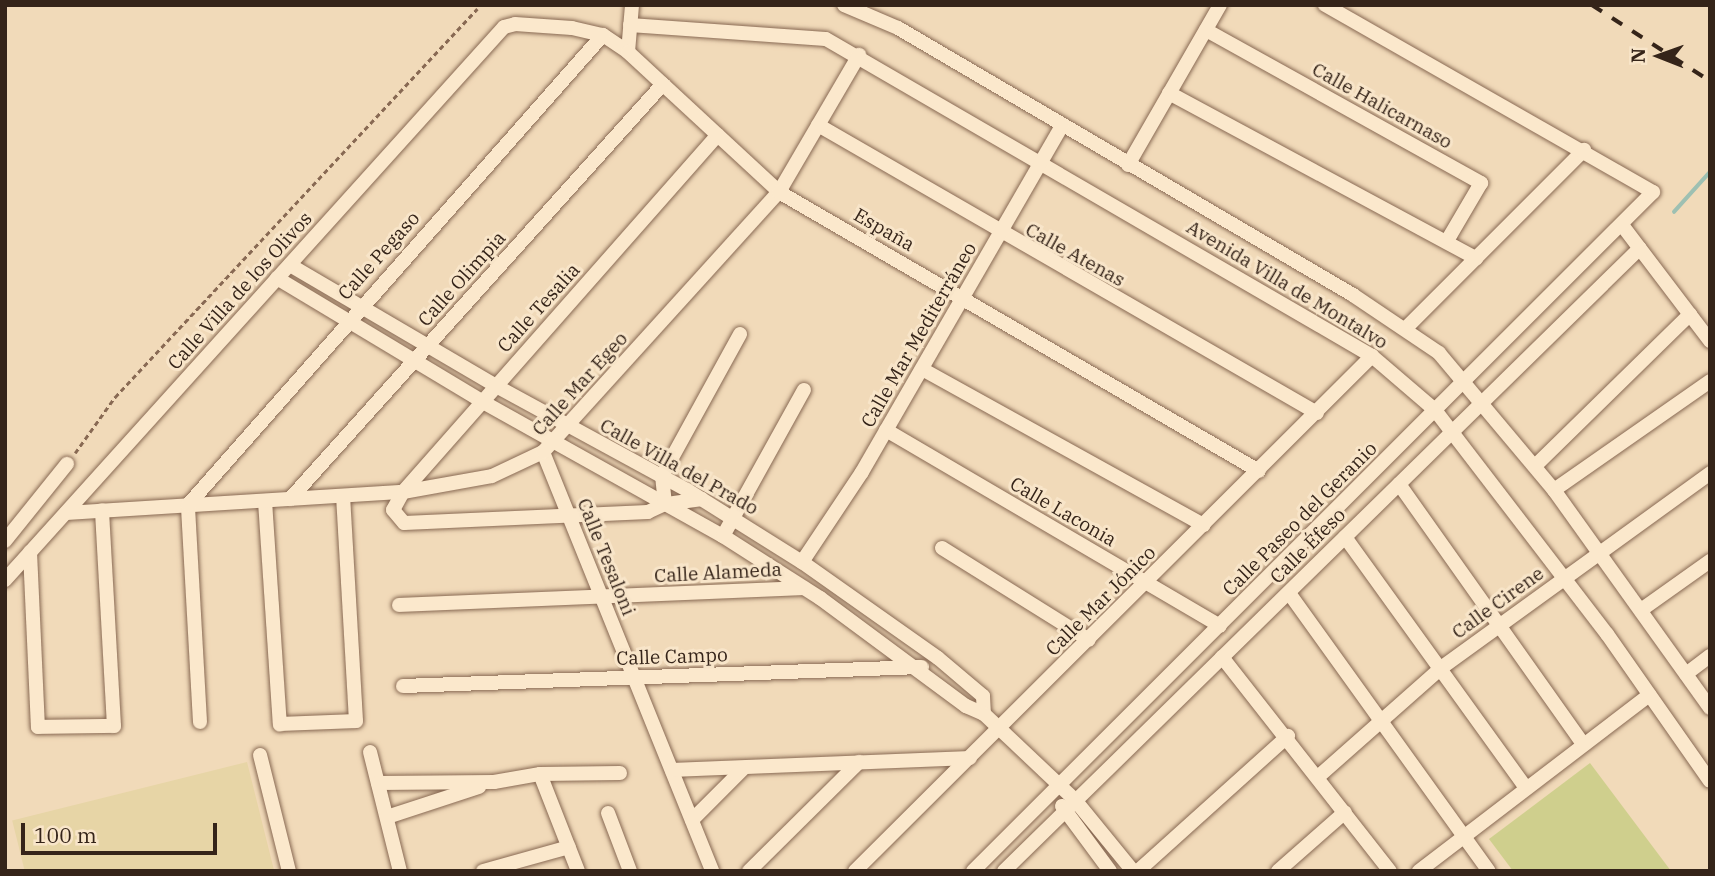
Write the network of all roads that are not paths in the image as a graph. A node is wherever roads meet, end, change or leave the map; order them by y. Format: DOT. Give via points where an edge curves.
graph roads {
  1 [pos="632,5"];
  2 [pos="844,5"];
  3 [pos="1220,5"];
  4 [pos="1325,5"];
  5 [pos="630,25"];
  6 [pos="504,27"];
  7 [pos="1206,30"];
  8 [pos="603,35"];
  9 [pos="628,52"];
  10 [pos="859,55"];
  11 [pos="663,84"];
  12 [pos="1169,93"];
  13 [pos="818,125"];
  14 [pos="1062,125"];
  15 [pos="718,135"];
  16 [pos="1584,150"];
  17 [pos="1041,161"];
  18 [pos="1128,165"];
  19 [pos="779,192"];
  20 [pos="1622,225"];
  21 [pos="1000,234"];
  22 [pos="1447,241"];
  23 [pos="1640,248"];
  24 [pos="1476,258"];
  25 [pos="290,265"];
  26 [pos="277,278"];
  27 [pos="963,299"];
  28 [pos="359,306"];
  29 [pos="1690,314"];
  30 [pos="346,320"];
  31 [pos="1406,328"];
  32 [pos="740,334"];
  33 [pos="1710,341"];
  34 [pos="427,346"];
  35 [pos="1373,356"];
  36 [pos="414,361"];
  37 [pos="922,369"];
  38 [pos="1710,381"];
  39 [pos="1465,382"];
  40 [pos="496,386"];
  41 [pos="804,390"];
  42 [pos="483,402"];
  43 [pos="1485,403"];
  44 [pos="1435,410"];
  45 [pos="1317,414"];
  46 [pos="568,427"];
  47 [pos="886,430"];
  48 [pos="1453,433"];
  49 [pos="555,441"];
  50 [pos="543,452"];
  51 [pos="67,464"];
  52 [pos="1535,466"];
  53 [pos="1259,471"];
  54 [pos="1710,473"];
  55 [pos="662,476"];
  56 [pos="1399,484"];
  57 [pos="1554,489"];
  58 [pos="403,492"];
  59 [pos="343,496"];
  60 [pos="290,499"];
  61 [pos="702,499"];
  62 [pos="264,501"];
  63 [pos="665,504"];
  64 [pos="188,505"];
  65 [pos="102,510"];
  66 [pos="66,513"];
  67 [pos="569,515"];
  68 [pos="733,517"];
  69 [pos="1204,525"];
  70 [pos="723,536"];
  71 [pos="1345,537"];
  72 [pos="5,541"];
  73 [pos="942,548"];
  74 [pos="1599,550"];
  75 [pos="30,552"];
  76 [pos="1710,561"];
  77 [pos="802,562"];
  78 [pos="1565,578"];
  79 [pos="827,579"];
  80 [pos="5,580"];
  81 [pos="1147,583"];
  82 [pos="804,588"];
  83 [pos="1289,593"];
  84 [pos="602,598"];
  85 [pos="399,605"];
  86 [pos="1641,610"];
  87 [pos="1220,626"];
  88 [pos="1498,628"];
  89 [pos="1089,640"];
  90 [pos="1710,656"];
  91 [pos="1222,657"];
  92 [pos="939,658"];
  93 [pos="920,668"];
  94 [pos="1441,668"];
  95 [pos="1686,674"];
  96 [pos="634,678"];
  97 [pos="403,686"];
  98 [pos="1649,695"];
  99 [pos="1710,708"];
  100 [pos="985,714"];
  101 [pos="1380,718"];
  102 [pos="200,722"];
  103 [pos="999,730"];
  104 [pos="1288,736"];
  105 [pos="1583,744"];
  106 [pos="370,752"];
  107 [pos="260,755"];
  108 [pos="970,758"];
  109 [pos="859,762"];
  110 [pos="744,768"];
  111 [pos="672,770"];
  112 [pos="620,773"];
  113 [pos="541,774"];
  114 [pos="1319,776"];
  115 [pos="1710,781"];
  116 [pos="494,782"];
  117 [pos="378,783"];
  118 [pos="1059,788"];
  119 [pos="1525,788"];
  120 [pos="1075,800"];
  121 [pos="1345,812"];
  122 [pos="608,813"];
  123 [pos="1063,813"];
  124 [pos="387,817"];
  125 [pos="692,820"];
  126 [pos="1464,836"];
  127 [pos="569,847"];
  128 [pos="1008,869"];
  129 [pos="289,871"];
  130 [pos="400,871"];
  131 [pos="484,871"];
  132 [pos="578,871"];
  133 [pos="630,871"];
  134 [pos="712,871"];
  135 [pos="749,871"];
  136 [pos="855,871"];
  137 [pos="972,871"];
  138 [pos="1110,871"];
  139 [pos="1133,871"];
  140 [pos="1138,871"];
  141 [pos="1278,871"];
  142 [pos="1390,871"];
  143 [pos="1419,871"];
  144 [pos="1489,871"];
  1 -- 5 [label="street"];
  2 -- 14 [label="street, Avenida Villa de Montalvo" via="898,28"];
  3 -- 7 [label="street"];
  4 -- 16 [label="street"];
  5 -- 9 [label="street"];
  5 -- 10 [label="street, Avenida Villa de Montalvo" via="815,38"];
  6 -- 8 [label="street, España" via="572,28"];
  6 -- 25 [label="street, Calle Villa de los Olivos"];
  7 -- 12 [label="street"];
  7 -- 22 [label="street, Calle Halicarnaso" via="1481,183"];
  8 -- 9 [label="street, España"];
  8 -- 28 [label="street, Calle Pegaso"];
  9 -- 11 [label="street, España"];
  10 -- 13 [label="street, Calle Mar Egeo"];
  10 -- 17 [label="street, Avenida Villa de Montalvo"];
  11 -- 15 [label="street, España"];
  11 -- 34 [label="street, Calle Olimpia"];
  12 -- 18 [label="street"];
  12 -- 22 [label="street"];
  13 -- 19 [label="street, Calle Mar Egeo"];
  13 -- 21 [label="street, Calle Atenas"];
  14 -- 17 [label="street, Calle Mar Mediterráneo"];
  14 -- 18 [label="street, Avenida Villa de Montalvo"];
  15 -- 19 [label="street, España"];
  15 -- 40 [label="street, Calle Tesalia"];
  16 -- 20 [label="street, Calle Paseo del Geranio" via="1653,192"];
  16 -- 24 [label="street"];
  17 -- 21 [label="street, Calle Mar Mediterráneo"];
  17 -- 35 [label="street, Avenida Villa de Montalvo"];
  18 -- 31 [label="street, Avenida Villa de Montalvo"];
  19 -- 27 [label="street, España"];
  19 -- 46 [label="street, Calle Mar Egeo"];
  20 -- 23 [label="street"];
  20 -- 39 [label="street, Calle Paseo del Geranio"];
  21 -- 27 [label="street, Calle Mar Mediterráneo"];
  21 -- 45 [label="street, Calle Atenas"];
  22 -- 24 [label="street"];
  23 -- 29 [label="street"];
  23 -- 43 [label="street, Calle Éfeso"];
  24 -- 31 [label="street"];
  25 -- 26 [label="street, Calle Villa de los Olivos"];
  25 -- 28 [label="street, Calle Villa del Prado"];
  26 -- 30 [label="street, Calle Villa del Prado"];
  26 -- 66 [label="street, Calle Villa de los Olivos"];
  27 -- 37 [label="street, Calle Mar Mediterráneo"];
  27 -- 53 [label="street, España"];
  28 -- 30 [label="street, Calle Pegaso"];
  28 -- 34 [label="street, Calle Villa del Prado"];
  29 -- 33 [label="street"];
  29 -- 52 [label="street"];
  30 -- 36 [label="street, Calle Villa del Prado"];
  30 -- 64 [label="street, Calle Pegaso"];
  31 -- 39 [label="street, Avenida Villa de Montalvo" via="1439,353"];
  32 -- 55 [label="street"];
  34 -- 36 [label="street, Calle Olimpia"];
  34 -- 40 [label="street, Calle Villa del Prado"];
  35 -- 44 [label="street, Avenida Villa de Montalvo"];
  35 -- 45 [label="street, Calle Mar Jónico"];
  36 -- 42 [label="street, Calle Villa del Prado"];
  36 -- 60 [label="street, Calle Olimpia"];
  37 -- 47 [label="street, Calle Mar Mediterráneo"];
  37 -- 69 [label="street"];
  38 -- 57 [label="street"];
  39 -- 43 [label="street, Avenida Villa de Montalvo"];
  39 -- 44 [label="street, Calle Paseo del Geranio"];
  40 -- 42 [label="street, Calle Tesalia"];
  40 -- 46 [label="street, Calle Villa del Prado"];
  41 -- 68 [label="street"];
  42 -- 49 [label="street, Calle Villa del Prado"];
  42 -- 58 [label="street, Calle Tesalia"];
  43 -- 48 [label="street, Calle Éfeso"];
  43 -- 52 [label="street, Avenida Villa de Montalvo"];
  44 -- 48 [label="street, Avenida Villa de Montalvo"];
  44 -- 87 [label="street, Calle Paseo del Geranio"];
  45 -- 53 [label="street, Calle Mar Jónico"];
  46 -- 49 [label="street, Calle Mar Egeo"];
  46 -- 55 [label="street, Calle Villa del Prado"];
  47 -- 77 [label="street, Calle Mar Mediterráneo"];
  47 -- 81 [label="street, Calle Laconia"];
  48 -- 56 [label="street, Calle Éfeso"];
  48 -- 78 [label="street, Avenida Villa de Montalvo"];
  49 -- 50 [label="street, Calle Mar Egeo"];
  49 -- 63 [label="street, Calle Villa del Prado"];
  50 -- 58 [label="street, Calle Mar Egeo" via="492,476"];
  50 -- 67 [label="street, Calle Tesaloni"];
  51 -- 72 [label="street"];
  52 -- 57 [label="street, Avenida Villa de Montalvo"];
  53 -- 69 [label="street, Calle Mar Jónico"];
  54 -- 74 [label="street, Calle Cirene"];
  55 -- 61 [label="street, Calle Villa del Prado"];
  55 -- 63 [label="street"];
  56 -- 71 [label="street, Calle Éfeso"];
  56 -- 88 [label="street"];
  57 -- 74 [label="street, Avenida Villa de Montalvo"];
  58 -- 59 [label="street, Calle Mar Egeo"];
  58 -- 67 [label="street, Calle Tesalia" via="393,510 404,523"];
  59 -- 60 [label="street, Calle Mar Egeo"];
  59 -- 62 [label="street" via="356,721 279,724"];
  60 -- 62 [label="street, Calle Mar Egeo"];
  61 -- 63 [label="street"];
  61 -- 68 [label="street, Calle Villa del Prado"];
  62 -- 64 [label="street, Calle Mar Egeo"];
  63 -- 67 [label="street" via="648,512"];
  63 -- 70 [label="street, Calle Villa del Prado"];
  64 -- 65 [label="street, Calle Mar Egeo"];
  64 -- 102 [label="street"];
  65 -- 66 [label="street, Calle Mar Egeo"];
  65 -- 75 [label="street" via="114,726 38,727"];
  66 -- 75 [label="street, Calle Villa de los Olivos"];
  67 -- 84 [label="street, Calle Tesaloni"];
  68 -- 70 [label="street"];
  68 -- 77 [label="street, Calle Villa del Prado"];
  69 -- 81 [label="street, Calle Mar Jónico"];
  70 -- 82 [label="street, Calle Villa del Prado"];
  71 -- 83 [label="street, Calle Éfeso"];
  71 -- 94 [label="street"];
  73 -- 89 [label="street"];
  74 -- 78 [label="street, Calle Cirene"];
  74 -- 86 [label="street, Avenida Villa de Montalvo"];
  75 -- 80 [label="street, Calle Villa de los Olivos"];
  76 -- 86 [label="street"];
  77 -- 79 [label="street, Calle Villa del Prado"];
  78 -- 88 [label="street, Calle Cirene"];
  78 -- 98 [label="street, Avenida Villa de Montalvo"];
  79 -- 82 [label="street, Calle Alameda"];
  79 -- 92 [label="street, Calle Villa del Prado"];
  81 -- 87 [label="street, Calle Laconia"];
  81 -- 89 [label="street, Calle Mar Jónico"];
  82 -- 84 [label="street, Calle Alameda"];
  82 -- 93 [label="street, Calle Villa del Prado"];
  83 -- 91 [label="street, Calle Éfeso"];
  83 -- 101 [label="street"];
  84 -- 85 [label="street, Calle Alameda"];
  84 -- 96 [label="street, Calle Tesaloni"];
  86 -- 95 [label="street, Avenida Villa de Montalvo"];
  87 -- 118 [label="street, Calle Paseo del Geranio"];
  88 -- 94 [label="street, Calle Cirene"];
  88 -- 105 [label="street"];
  89 -- 103 [label="street, Calle Mar Jónico"];
  90 -- 95 [label="street"];
  91 -- 104 [label="street"];
  91 -- 120 [label="street, Calle Éfeso"];
  92 -- 93 [label="street, Calle Campo"];
  92 -- 100 [label="street, Calle Villa del Prado" via="983,696"];
  93 -- 96 [label="street, Calle Campo"];
  93 -- 100 [label="street, Calle Villa del Prado" via="966,706"];
  94 -- 101 [label="street, Calle Cirene"];
  94 -- 119 [label="street"];
  95 -- 99 [label="street, Avenida Villa de Montalvo"];
  96 -- 97 [label="street, Calle Campo"];
  96 -- 111 [label="street, Calle Tesaloni"];
  98 -- 105 [label="street"];
  98 -- 115 [label="street, Avenida Villa de Montalvo"];
  100 -- 103 [label="street, Calle Villa del Prado"];
  101 -- 114 [label="street, Calle Cirene"];
  101 -- 126 [label="street"];
  103 -- 108 [label="street, Calle Mar Jónico"];
  103 -- 118 [label="street, Calle Villa del Prado"];
  104 -- 114 [label="street"];
  104 -- 140 [label="street"];
  105 -- 119 [label="street"];
  106 -- 117 [label="street"];
  107 -- 129 [label="street"];
  108 -- 109 [label="street"];
  108 -- 136 [label="street, Calle Mar Jónico"];
  109 -- 110 [label="street"];
  109 -- 135 [label="street"];
  110 -- 111 [label="street"];
  110 -- 125 [label="street"];
  111 -- 125 [label="street, Calle Tesaloni"];
  112 -- 113 [label="street"];
  113 -- 116 [label="street"];
  113 -- 127 [label="street"];
  114 -- 121 [label="street"];
  116 -- 117 [label="street"];
  116 -- 124 [label="street"];
  117 -- 124 [label="street"];
  118 -- 120 [label="street, Calle Villa del Prado"];
  118 -- 123 [label="street"];
  118 -- 137 [label="street, Calle Paseo del Geranio"];
  119 -- 126 [label="street"];
  120 -- 123 [label="street, Calle Éfeso"];
  120 -- 139 [label="street, Calle Villa del Prado"];
  121 -- 141 [label="street"];
  121 -- 142 [label="street"];
  122 -- 133 [label="street"];
  123 -- 128 [label="street, Calle Éfeso"];
  123 -- 138 [label="street"];
  124 -- 130 [label="street"];
  125 -- 134 [label="street, Calle Tesaloni"];
  126 -- 143 [label="street"];
  126 -- 144 [label="street"];
  127 -- 131 [label="street"];
  127 -- 132 [label="street"];
}
